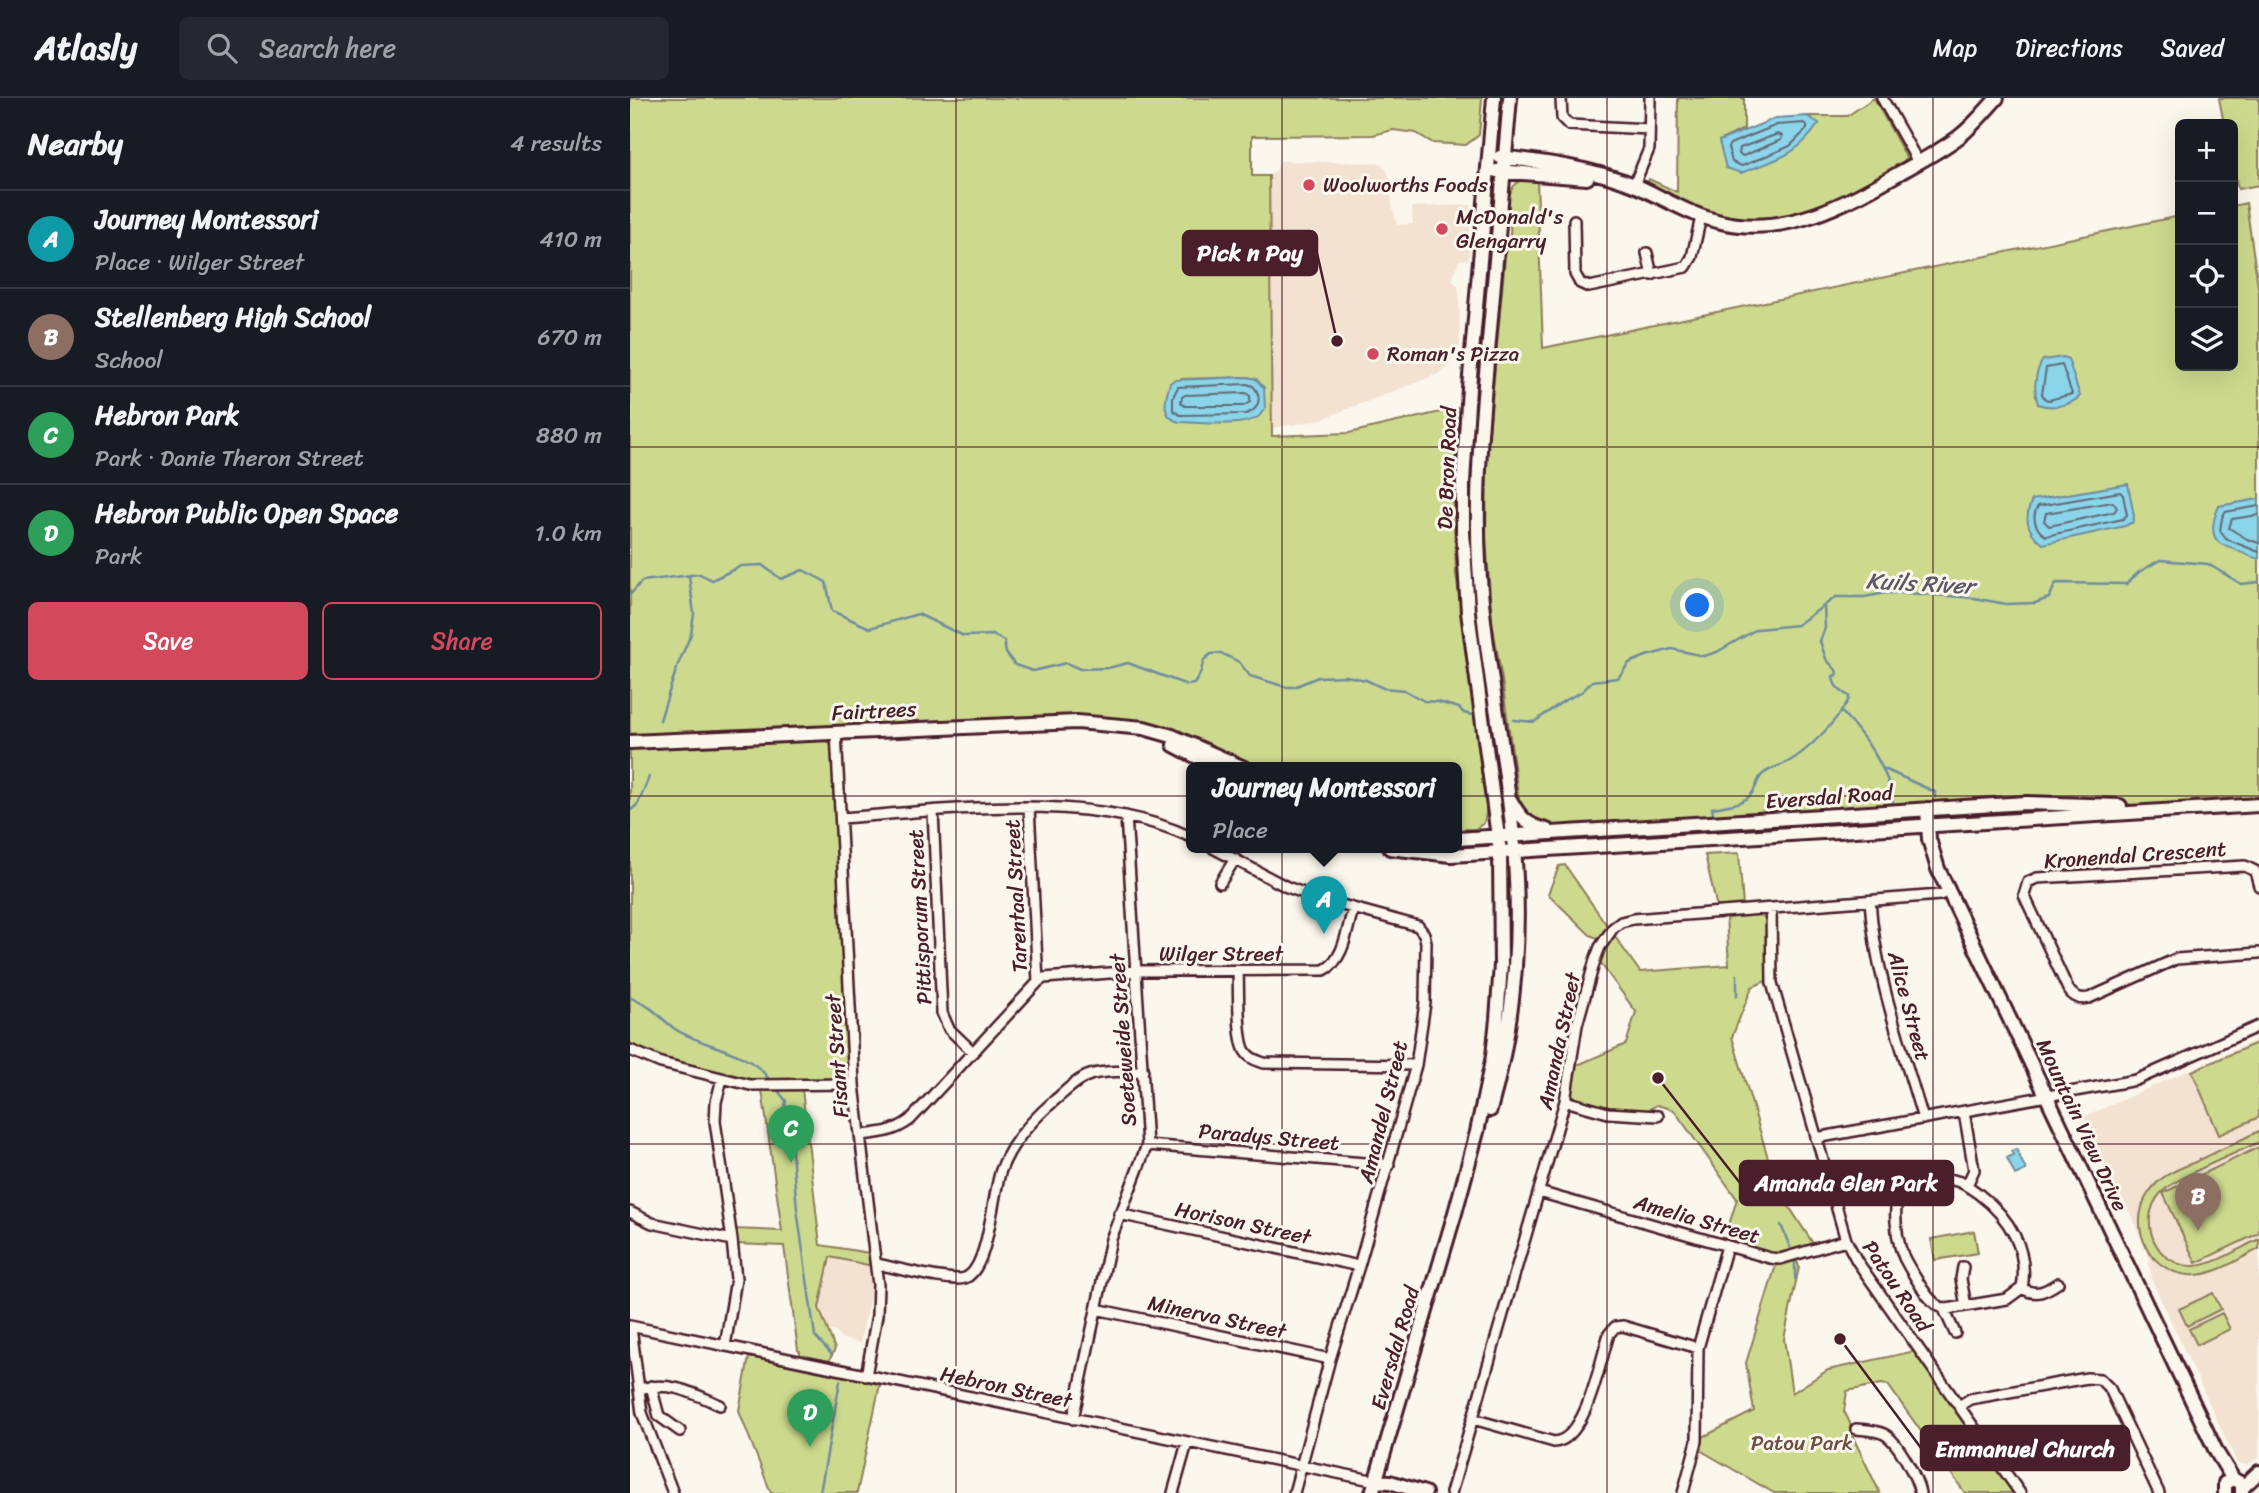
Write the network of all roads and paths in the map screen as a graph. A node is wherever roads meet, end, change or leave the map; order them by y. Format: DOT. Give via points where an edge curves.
graph roads {
  1 [pos="1494,98"];
  2 [pos="1510,98"];
  3 [pos="1560,98"];
  4 [pos="1650,98"];
  5 [pos="1882,98"];
  6 [pos="1997,98"];
  7 [pos="1649,129"];
  8 [pos="1489,156"];
  9 [pos="1505,158"];
  10 [pos="1918,162"];
  11 [pos="1488,170"];
  12 [pos="1504,171"];
  13 [pos="1619,181"];
  14 [pos="1634,185"];
  15 [pos="1701,217"];
  16 [pos="1574,220"];
  17 [pos="1647,253"];
  18 [pos="1652,275"];
  19 [pos="1121,726"];
  20 [pos="836,732"];
  21 [pos="630,742"];
  22 [pos="1206,762"];
  23 [pos="1230,762"];
  24 [pos="1507,791"];
  25 [pos="2259,805"];
  26 [pos="1029,807"];
  27 [pos="1927,810"];
  28 [pos="2162,810"];
  29 [pos="933,811"];
  30 [pos="1126,816"];
  31 [pos="841,818"];
  32 [pos="1928,826"];
  33 [pos="1560,832"];
  34 [pos="1186,835"];
  35 [pos="1513,836"];
  36 [pos="1498,838"];
  37 [pos="1462,839"];
  38 [pos="1500,852"];
  39 [pos="1514,852"];
  40 [pos="1223,853"];
  41 [pos="1434,853"];
  42 [pos="1235,859"];
  43 [pos="1220,883"];
  44 [pos="2259,886"];
  45 [pos="1950,891"];
  46 [pos="1870,901"];
  47 [pos="1770,908"];
  48 [pos="1353,909"];
  49 [pos="2259,953"];
  50 [pos="1136,971"];
  51 [pos="1238,971"];
  52 [pos="1038,982"];
  53 [pos="2259,1026"];
  54 [pos="630,1050"];
  55 [pos="973,1052"];
  56 [pos="1416,1065"];
  57 [pos="1143,1071"];
  58 [pos="722,1079"];
  59 [pos="854,1084"];
  60 [pos="2048,1097"];
  61 [pos="1565,1101"];
  62 [pos="1964,1112"];
  63 [pos="1658,1116"];
  64 [pos="1923,1119"];
  65 [pos="861,1135"];
  66 [pos="1816,1138"];
  67 [pos="1147,1145"];
  68 [pos="1389,1165"];
  69 [pos="1967,1185"];
  70 [pos="1539,1192"];
  71 [pos="630,1212"];
  72 [pos="1455,1213"];
  73 [pos="1119,1214"];
  74 [pos="732,1240"];
  75 [pos="1846,1240"];
  76 [pos="1727,1246"];
  77 [pos="876,1264"];
  78 [pos="1359,1266"];
  79 [pos="1963,1267"];
  80 [pos="2058,1283"];
  81 [pos="2022,1288"];
  82 [pos="1965,1306"];
  83 [pos="1096,1309"];
  84 [pos="1944,1309"];
  85 [pos="630,1326"];
  86 [pos="1955,1334"];
  87 [pos="724,1346"];
  88 [pos="1698,1348"];
  89 [pos="1330,1359"];
  90 [pos="866,1376"];
  91 [pos="651,1386"];
  92 [pos="639,1389"];
  93 [pos="635,1404"];
  94 [pos="720,1405"];
  95 [pos="1959,1406"];
  96 [pos="1073,1419"];
  97 [pos="1473,1419"];
  98 [pos="1856,1429"];
  99 [pos="680,1432"];
  100 [pos="1186,1443"];
  101 [pos="1300,1467"];
  102 [pos="2256,1474"];
  103 [pos="1374,1487"];
  104 [pos="2230,1487"];
  105 [pos="673,1493"];
  106 [pos="1173,1493"];
  107 [pos="1294,1493"];
  108 [pos="1425,1493"];
  109 [pos="1451,1493"];
  110 [pos="1683,1493"];
  111 [pos="1920,1493"];
  112 [pos="2020,1493"];
  113 [pos="2159,1493"];
  1 -- 8 [label="street, De Bron Road"];
  2 -- 9 [label="street, De Bron Road"];
  3 -- 7 [label="street" via="1562,118 1569,125"];
  4 -- 7 [label="street"];
  5 -- 10 [label="street"];
  6 -- 10 [label="street" via="1959,136"];
  7 -- 14 [label="street" via="1648,155"];
  8 -- 9 [label="street"];
  8 -- 11 [label="street, De Bron Road"];
  9 -- 12 [label="street, De Bron Road"];
  9 -- 13 [label="street" via="1603,174"];
  10 -- 15 [label="street" via="1827,211 1800,219 1744,226"];
  11 -- 12 [label="street"];
  11 -- 36 [label="street, De Bron Road" via="1463,532 1468,612"];
  12 -- 13 [label="street"];
  12 -- 24 [label="street, De Bron Road" via="1480,434 1477,521 1488,656"];
  13 -- 14 [label="street"];
  14 -- 15 [label="street"];
  15 -- 18 [label="street" via="1689,264"];
  16 -- 18 [label="street" via="1575,274 1580,283 1596,287"];
  17 -- 18 [label="street"];
  19 -- 20 [label="street, Fairtrees" via="1043,722"];
  19 -- 22 [label="street, Fairtrees" via="1168,742"];
  19 -- 23 [label="street, Fairtrees" via="1172,736"];
  20 -- 21 [label="street, Fairtrees"];
  20 -- 31 [label="street, Fisant Street"];
  24 -- 33 [label="street" via="1524,821"];
  24 -- 35 [label="street, De Bron Road"];
  25 -- 28 [label="street, Eversdal Road"];
  26 -- 29 [label="street"];
  26 -- 30 [label="street"];
  26 -- 52 [label="street, Tarentaal Street"];
  27 -- 28 [label="street, Eversdal Road" via="2049,803"];
  27 -- 32 [label="street, Mountain View Drive"];
  27 -- 33 [label="street, Eversdal Road"];
  28 -- 32 [label="street, Eversdal Road"];
  29 -- 31 [label="street"];
  29 -- 55 [label="street, Pittisporum Street" via="942,1013 949,1029"];
  30 -- 34 [label="street"];
  30 -- 50 [label="street, Soeteweide Street"];
  31 -- 59 [label="street, Fisant Street"];
  32 -- 39 [label="street, Eversdal Road"];
  32 -- 45 [label="street, Mountain View Drive" via="1938,869"];
  33 -- 35 [label="street, Eversdal Road"];
  35 -- 36 [label="street"];
  35 -- 39 [label="street, Eversdal Road"];
  36 -- 37 [label="street"];
  36 -- 38 [label="street, Eversdal Road"];
  38 -- 39 [label="street"];
  38 -- 41 [label="street"];
  38 -- 72 [label="street, Eversdal Road" via="1502,965 1493,1056"];
  39 -- 72 [label="street, Eversdal Road" via="1517,933 1508,1026 1486,1123"];
  40 -- 42 [label="street, Amandel Street"];
  42 -- 43 [label="street"];
  42 -- 48 [label="street, Amandel Street" via="1287,887"];
  44 -- 49 [label="street, Kronendal Crescent" via="2255,871 2245,866 2037,878 2028,882 2024,895 2068,989 2080,998 2090,998 2176,958"];
  45 -- 46 [label="street, Amanda Street"];
  45 -- 60 [label="street, Mountain View Drive"];
  46 -- 47 [label="street, Amanda Street"];
  46 -- 64 [label="street, Alice Street" via="1878,963"];
  47 -- 61 [label="street, Amanda Street" via="1633,919 1613,928 1600,947 1586,990"];
  47 -- 66 [label="street, Patou Road" via="1772,983"];
  48 -- 51 [label="street, Wilger Street" via="1339,955 1329,968"];
  48 -- 56 [label="street, Amandel Street" via="1408,922 1424,934 1425,1003"];
  50 -- 51 [label="street, Wilger Street"];
  50 -- 52 [label="street, Wilger Street"];
  50 -- 57 [label="street, Soeteweide Street"];
  51 -- 56 [label="street" via="1241,1038 1254,1060"];
  52 -- 55 [label="street"];
  53 -- 60 [label="street" via="2142,1079"];
  54 -- 58 [label="street"];
  55 -- 65 [label="street" via="901,1127"];
  56 -- 68 [label="street, Amandel Street"];
  57 -- 67 [label="street, Soeteweide Street"];
  57 -- 77 [label="street" via="1083,1078 1035,1117 1001,1170 984,1251 972,1274 956,1280"];
  58 -- 59 [label="street" via="770,1086"];
  58 -- 74 [label="street" via="715,1121"];
  59 -- 65 [label="street, Fisant Street"];
  60 -- 62 [label="street"];
  60 -- 104 [label="street, Mountain View Drive"];
  61 -- 63 [label="street" via="1608,1113"];
  61 -- 70 [label="street, Amanda Street"];
  62 -- 64 [label="street"];
  62 -- 69 [label="street" via="1974,1170"];
  64 -- 66 [label="street"];
  65 -- 77 [label="street, Fisant Street"];
  66 -- 75 [label="street, Patou Road"];
  67 -- 68 [label="street, Paradys Street"];
  67 -- 73 [label="street, Soeteweide Street"];
  68 -- 78 [label="street, Amandel Street"];
  69 -- 81 [label="street" via="2009,1223 2021,1257"];
  69 -- 84 [label="street" via="1944,1179 1911,1185 1895,1202 1904,1259 1936,1305"];
  70 -- 76 [label="street, Amelia Street"];
  70 -- 97 [label="street, Amanda Street"];
  71 -- 74 [label="street" via="652,1223"];
  72 -- 103 [label="street, Eversdal Road"];
  73 -- 78 [label="street, Horison Street"];
  73 -- 83 [label="street, Soeteweide Street"];
  74 -- 87 [label="street" via="735,1287"];
  75 -- 76 [label="street, Amelia Street" via="1776,1259"];
  75 -- 95 [label="street, Patou Road"];
  76 -- 88 [label="street"];
  77 -- 90 [label="street, Fisant Street" via="877,1307"];
  78 -- 89 [label="street, Amandel Street"];
  79 -- 82 [label="street"];
  80 -- 81 [label="street" via="2039,1293"];
  81 -- 82 [label="street" via="2007,1298"];
  82 -- 84 [label="street"];
  83 -- 89 [label="street, Minerva Street"];
  83 -- 96 [label="street, Soeteweide Street"];
  84 -- 86 [label="street"];
  85 -- 87 [label="street, Hebron Street"];
  85 -- 92 [label="street"];
  87 -- 90 [label="street, Hebron Street"];
  88 -- 97 [label="street" via="1623,1326 1613,1329 1582,1418 1564,1441"];
  88 -- 110 [label="street" via="1697,1441"];
  89 -- 101 [label="street, Amandel Street"];
  90 -- 96 [label="street, Hebron Street"];
  91 -- 92 [label="street"];
  91 -- 94 [label="street" via="687,1390"];
  91 -- 99 [label="street" via="659,1416"];
  92 -- 93 [label="street"];
  93 -- 105 [label="street"];
  95 -- 112 [label="street, Patou Road"];
  95 -- 113 [label="street" via="1970,1399 2100,1379 2110,1389"];
  96 -- 100 [label="street, Hebron Street"];
  97 -- 109 [label="street, Amanda Street"];
  98 -- 111 [label="street" via="1891,1438"];
  100 -- 101 [label="street, Hebron Street"];
  100 -- 106 [label="street"];
  101 -- 103 [label="street, Hebron Street"];
  101 -- 107 [label="street, Amandel Street"];
  102 -- 104 [label="street"];
  103 -- 108 [label="street" via="1390,1482"];
}
